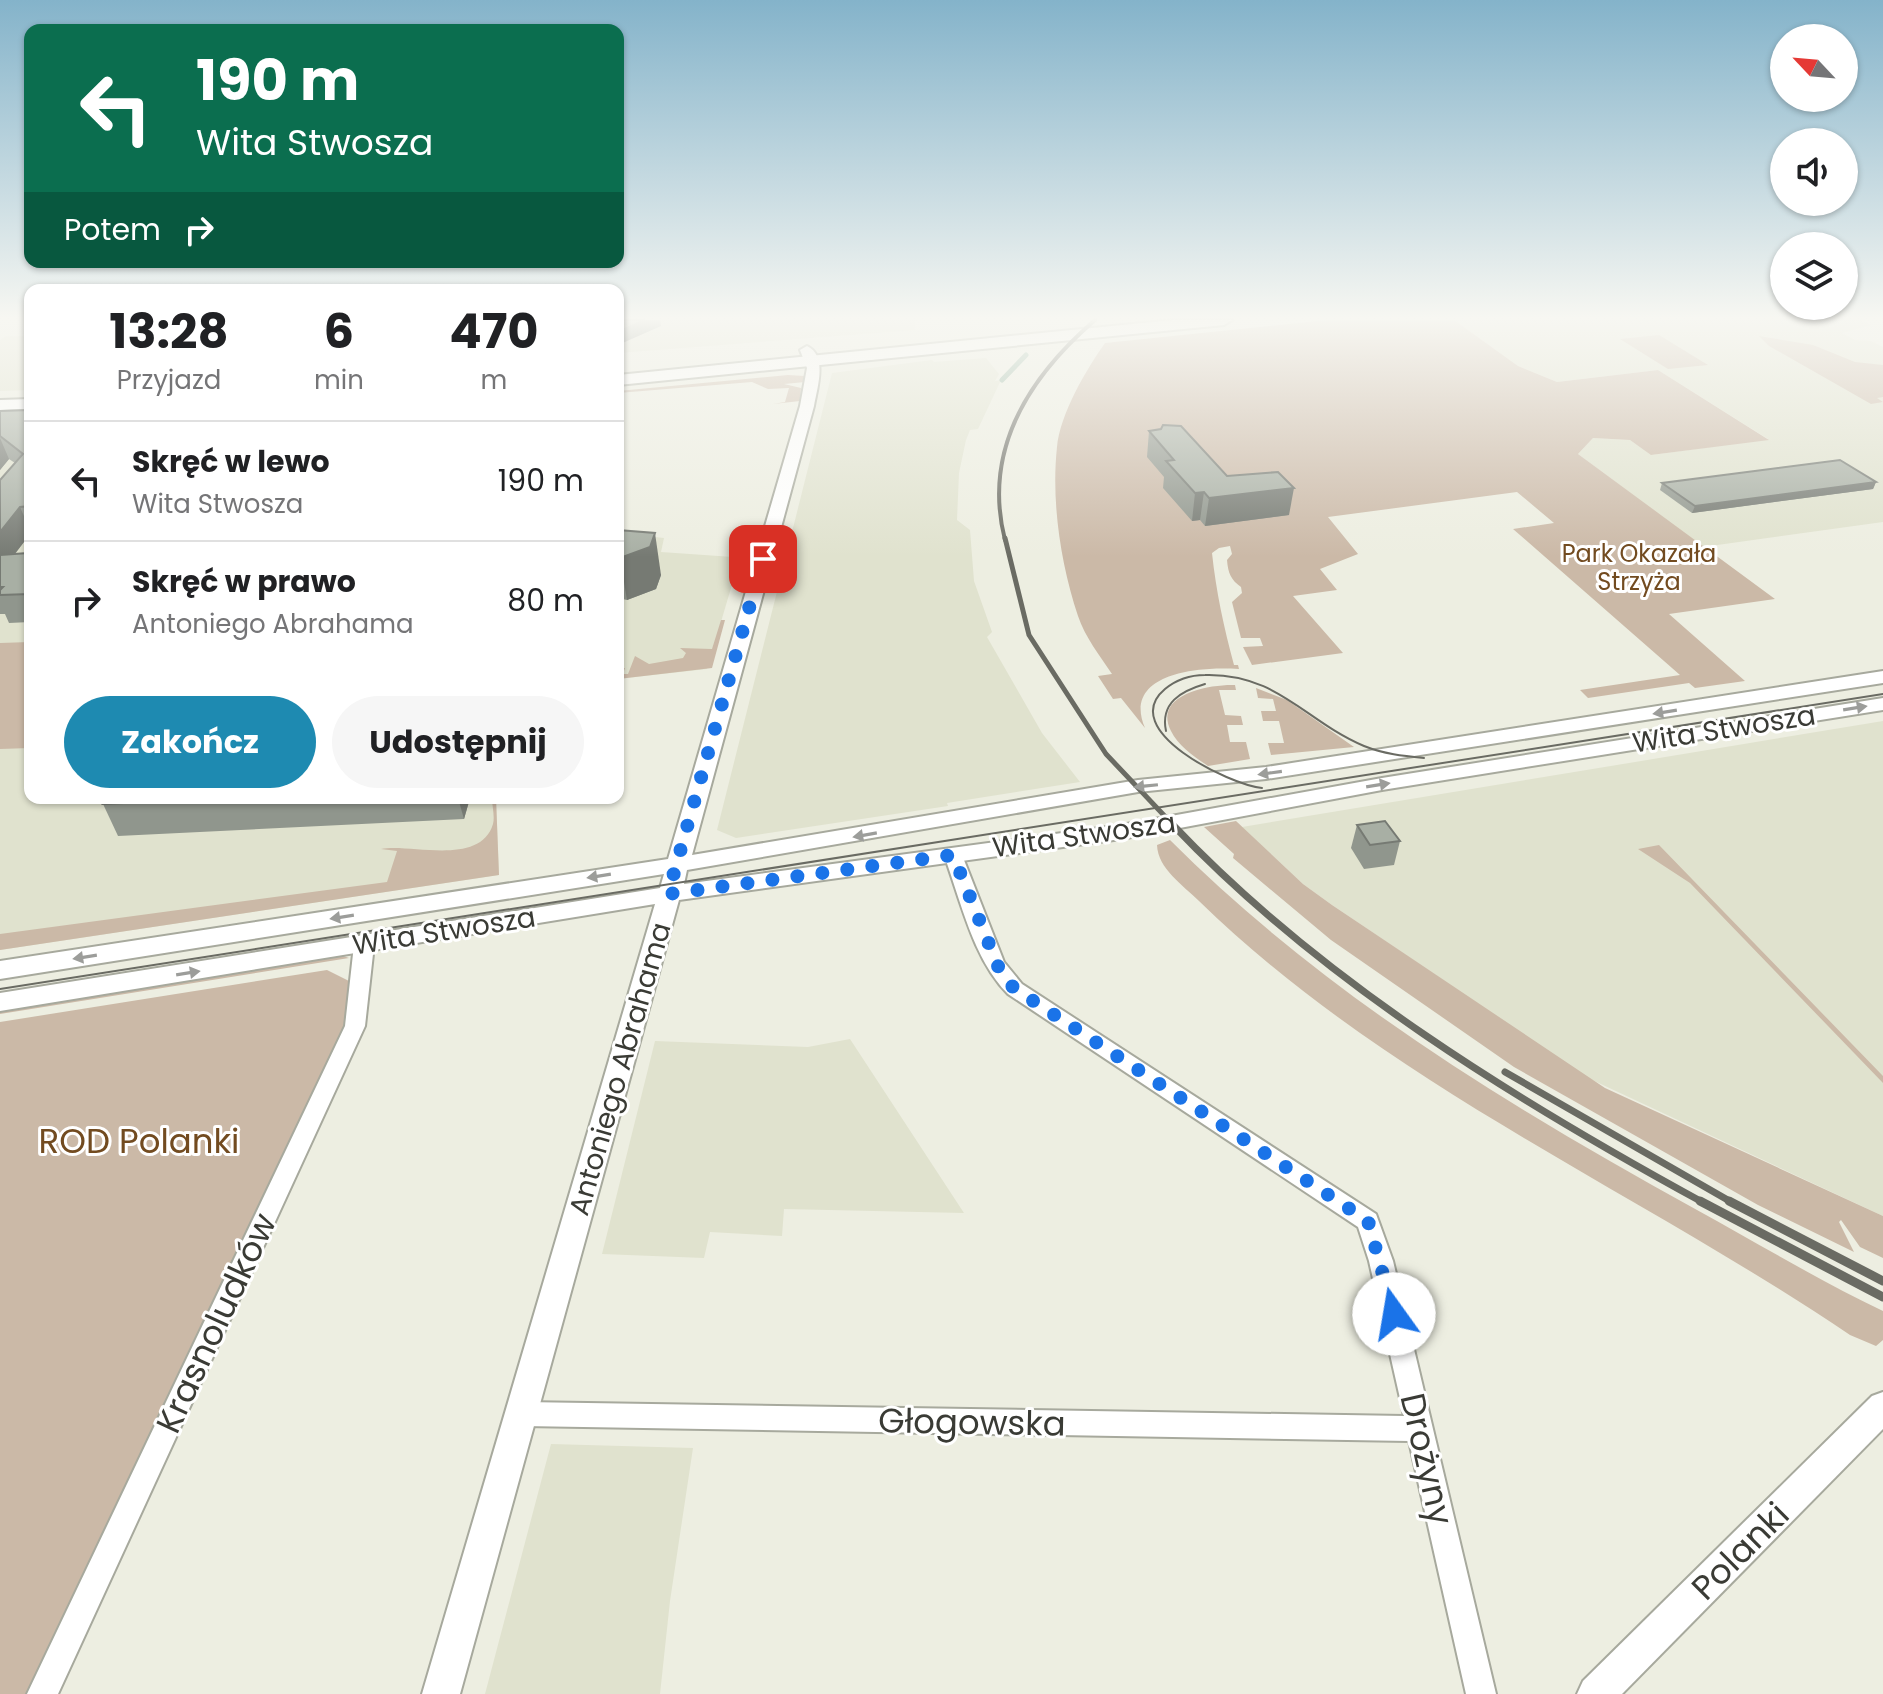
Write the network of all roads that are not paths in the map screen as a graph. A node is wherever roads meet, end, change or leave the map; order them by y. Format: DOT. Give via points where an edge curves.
graph roads {
  1 [pos="808,399"];
  2 [pos="24,404"];
  3 [pos="0,405"];
  4 [pos="24,416"];
  5 [pos="0,417"];
  6 [pos="1883,677"];
  7 [pos="1883,704"];
  8 [pos="953,855"];
  9 [pos="676,864"];
  10 [pos="668,894"];
  11 [pos="364,945"];
  12 [pos="0,970"];
  13 [pos="0,1002"];
  14 [pos="1883,1407"];
  15 [pos="523,1414"];
  16 [pos="1420,1429"];
  17 [pos="42,1694"];
  18 [pos="441,1694"];
  19 [pos="1481,1694"];
  20 [pos="1596,1694"];
  1 -- 9 [label="street, Antoniego Abrahama"];
  2 -- 3 [label="main road"];
  4 -- 5 [label="main road"];
  6 -- 9 [label="street, Wita Stwosza, one-way" via="1266,773 1138,786"];
  8 -- 7 [label="street, Wita Stwosza, one-way" via="1121,832 1366,786"];
  8 -- 10 [label="street, Wita Stwosza"];
  8 -- 16 [label="street, Drożyny" via="994,962 1015,989 1368,1221"];
  9 -- 10 [label="street, Antoniego Abrahama"];
  9 -- 12 [label="street, Wita Stwosza, one-way"];
  10 -- 11 [label="street, Wita Stwosza"];
  10 -- 15 [label="street, Antoniego Abrahama"];
  13 -- 11 [label="street, Wita Stwosza, one-way"];
  11 -- 17 [label="street, Krasnoludków" via="355,1026"];
  14 -- 20 [label="street, Polanki"];
  15 -- 16 [label="street, Głogowska"];
  15 -- 18 [label="street, Antoniego Abrahama"];
  16 -- 19 [label="street, Drożyny"];
}
